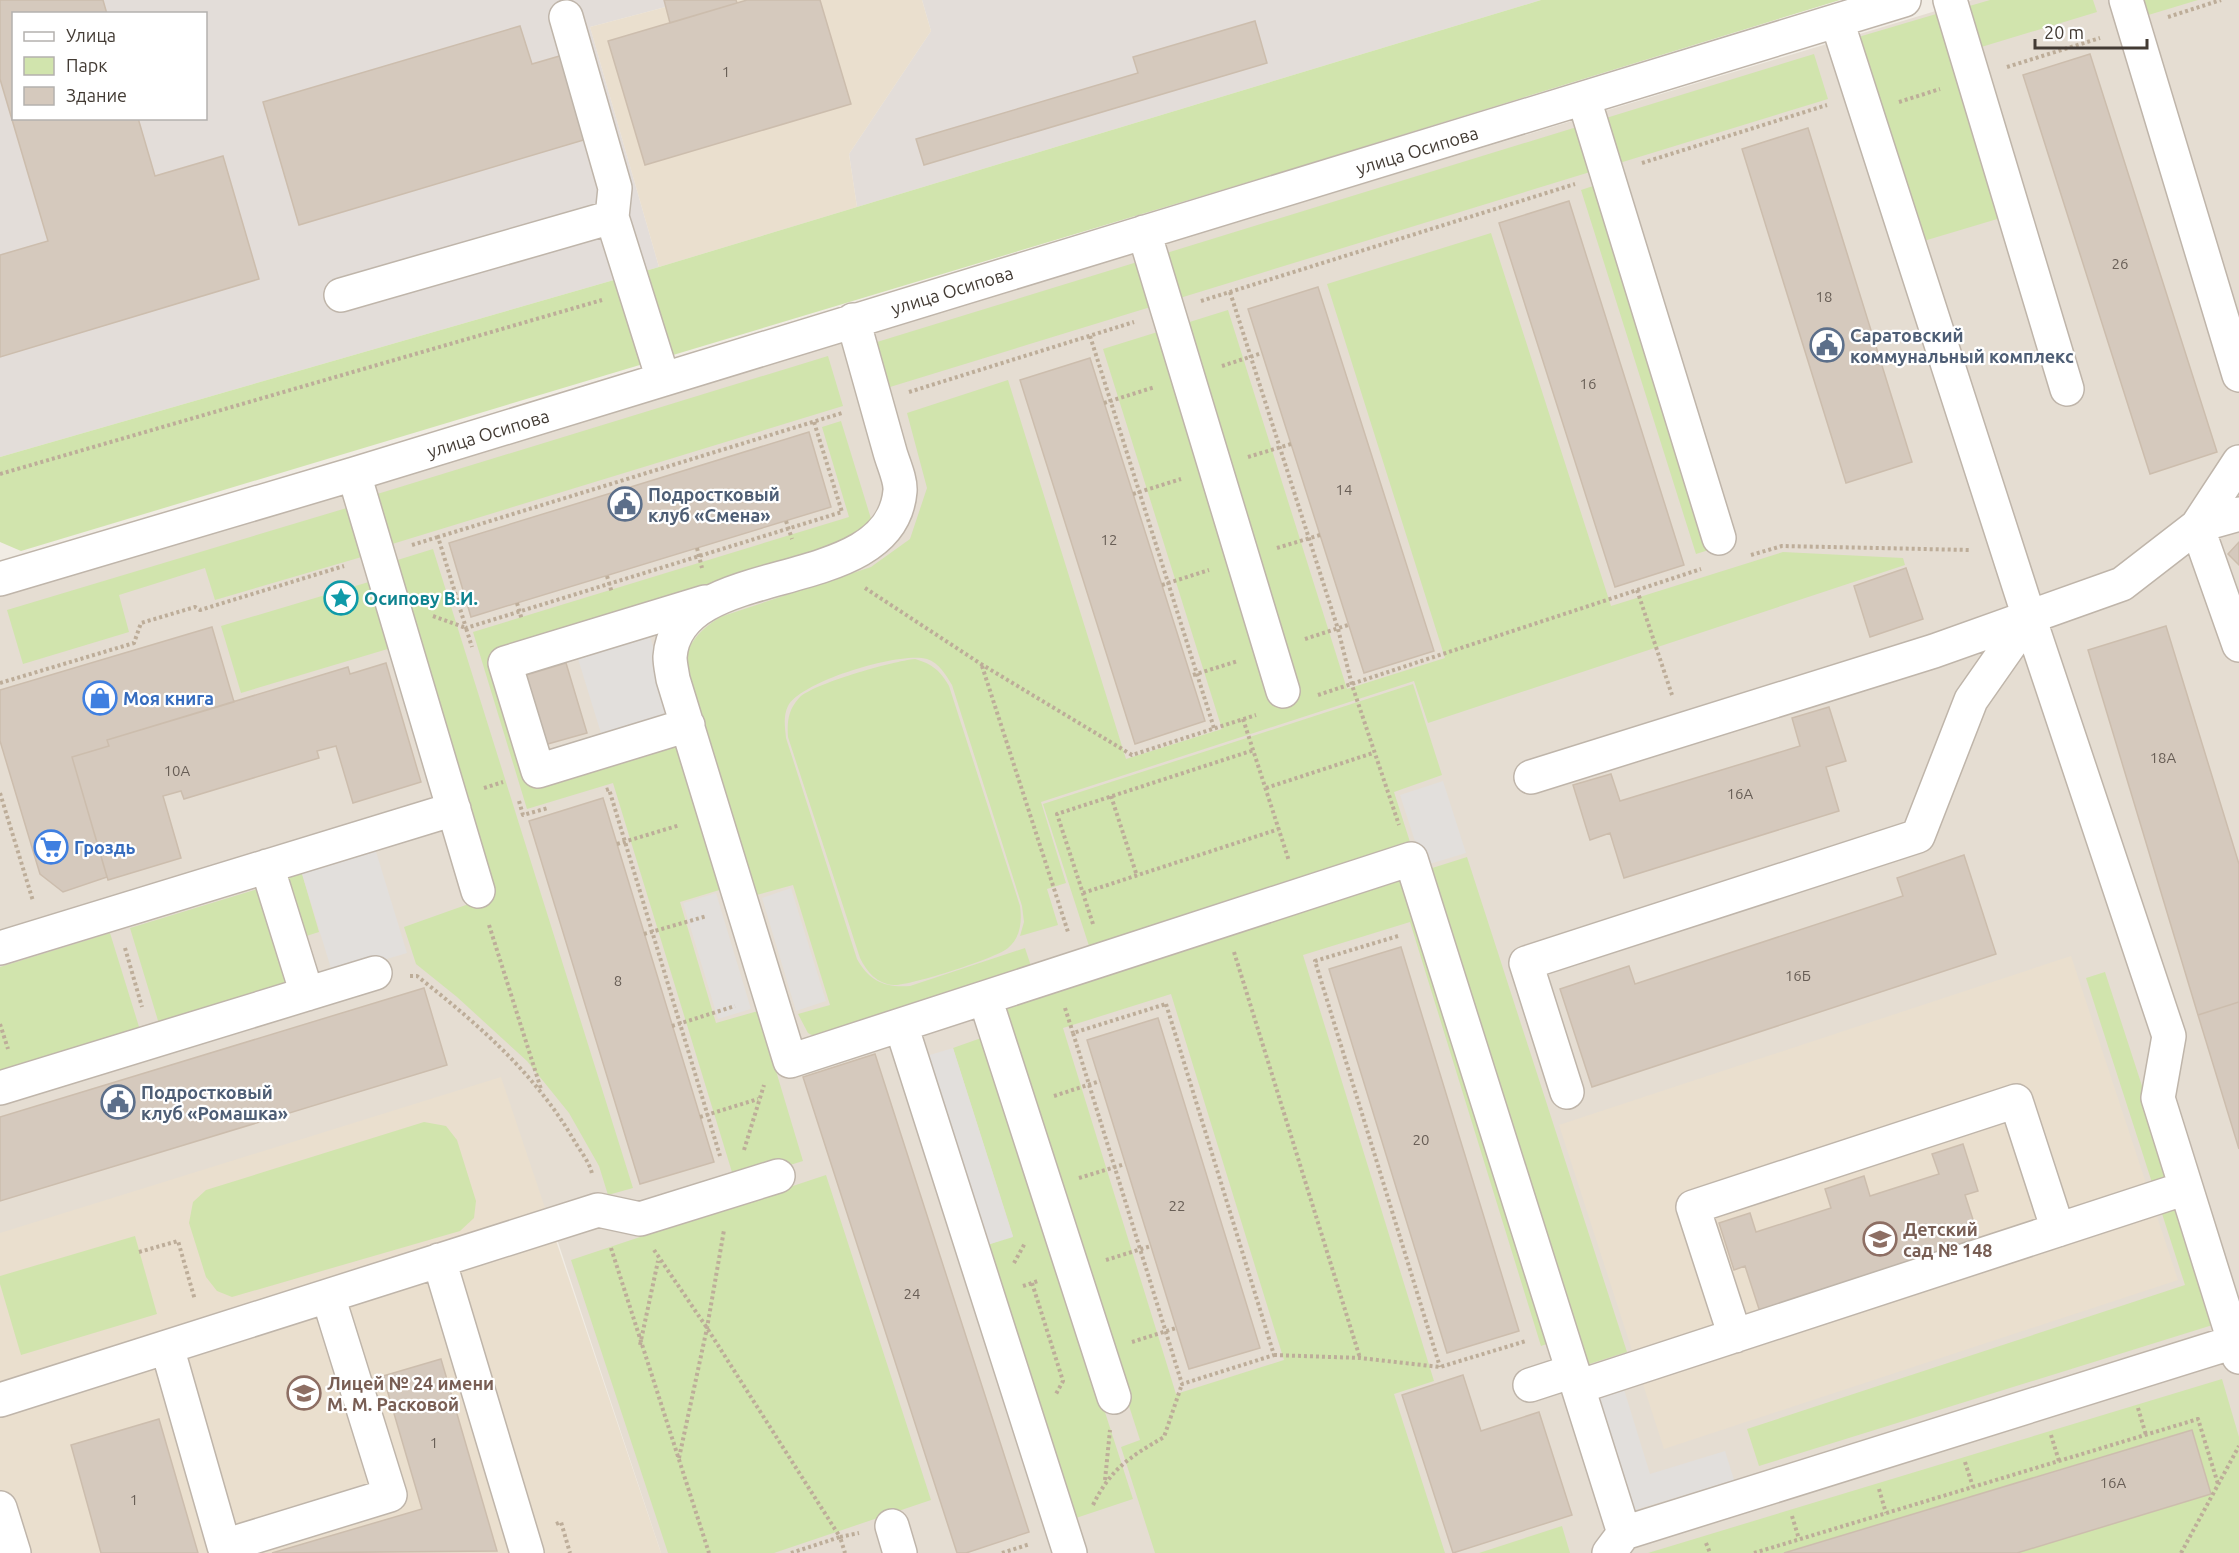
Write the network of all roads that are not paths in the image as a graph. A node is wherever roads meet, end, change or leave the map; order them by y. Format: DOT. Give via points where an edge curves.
graph roads {
  1 [pos="1904,0"];
  2 [pos="1950,0"];
  3 [pos="2130,14"];
  4 [pos="566,17"];
  5 [pos="1837,21"];
  6 [pos="1584,99"];
  7 [pos="612,217"];
  8 [pos="1144,232"];
  9 [pos="341,295"];
  10 [pos="853,321"];
  11 [pos="2239,375"];
  12 [pos="663,379"];
  13 [pos="2067,390"];
  14 [pos="2239,462"];
  15 [pos="354,474"];
  16 [pos="2239,514"];
  17 [pos="2197,526"];
  18 [pos="1719,538"];
  19 [pos="0,579"];
  20 [pos="712,600"];
  21 [pos="2029,617"];
  22 [pos="2239,645"];
  23 [pos="1286,701"];
  24 [pos="688,725"];
  25 [pos="1531,777"];
  26 [pos="452,803"];
  27 [pos="267,866"];
  28 [pos="478,891"];
  29 [pos="0,948"];
  30 [pos="375,973"];
  31 [pos="307,994"];
  32 [pos="985,998"];
  33 [pos="901,1025"];
  34 [pos="0,1088"];
  35 [pos="1567,1092"];
  36 [pos="777,1176"];
  37 [pos="2186,1188"];
  38 [pos="2058,1230"];
  39 [pos="439,1260"];
  40 [pos="328,1296"];
  41 [pos="1735,1336"];
  42 [pos="167,1347"];
  43 [pos="2237,1350"];
  44 [pos="1576,1379"];
  45 [pos="1530,1385"];
  46 [pos="1114,1397"];
  47 [pos="0,1400"];
  48 [pos="0,1508"];
  49 [pos="1617,1543"];
  50 [pos="1071,1552"];
  51 [pos="14,1553"];
  52 [pos="527,1553"];
  1 -- 5 [label="street, улица Осипова"];
  2 -- 13 [label="street"];
  3 -- 11 [label="street"];
  4 -- 7 [label="street" via="615,188"];
  5 -- 6 [label="street, улица Осипова"];
  5 -- 21 [label="street"];
  6 -- 8 [label="street, улица Осипова"];
  6 -- 18 [label="street"];
  7 -- 9 [label="street"];
  7 -- 12 [label="street"];
  8 -- 10 [label="street, улица Осипова"];
  8 -- 23 [label="street"];
  10 -- 12 [label="street, улица Осипова"];
  10 -- 20 [label="street" via="901,490 888,528 862,550"];
  12 -- 15 [label="street, улица Осипова"];
  14 -- 17 [label="street"];
  15 -- 19 [label="street, улица Осипова"];
  15 -- 26 [label="street"];
  16 -- 17 [label="street"];
  17 -- 21 [label="street" via="2122,584"];
  17 -- 22 [label="street"];
  20 -- 24 [label="street" via="689,617 675,637 670,657"];
  20 -- 24 [label="street" via="506,663 538,771"];
  21 -- 25 [label="street" via="1934,651"];
  21 -- 35 [label="street" via="1971,700 1918,836 1526,963"];
  21 -- 37 [label="street" via="2169,1036 2158,1098"];
  24 -- 33 [label="street" via="790,1061"];
  26 -- 27 [label="street"];
  26 -- 28 [label="street"];
  27 -- 29 [label="street"];
  27 -- 31 [label="street"];
  30 -- 31 [label="street"];
  31 -- 34 [label="street"];
  32 -- 33 [label="street"];
  32 -- 44 [label="street" via="1411,860"];
  32 -- 46 [label="street"];
  33 -- 50 [label="street"];
  36 -- 39 [label="street" via="640,1220 598,1210"];
  37 -- 38 [label="street"];
  37 -- 43 [label="street"];
  38 -- 41 [label="street"];
  38 -- 41 [label="street" via="2016,1101 1715,1199 1693,1207"];
  39 -- 40 [label="street"];
  39 -- 52 [label="street"];
  40 -- 42 [label="street"];
  40 -- 42 [label="street" via="390,1495 224,1546"];
  41 -- 44 [label="street"];
  42 -- 47 [label="street"];
  43 -- 49 [label="street"];
  44 -- 45 [label="street"];
  44 -- 49 [label="street"];
  48 -- 51 [label="street"];
}
